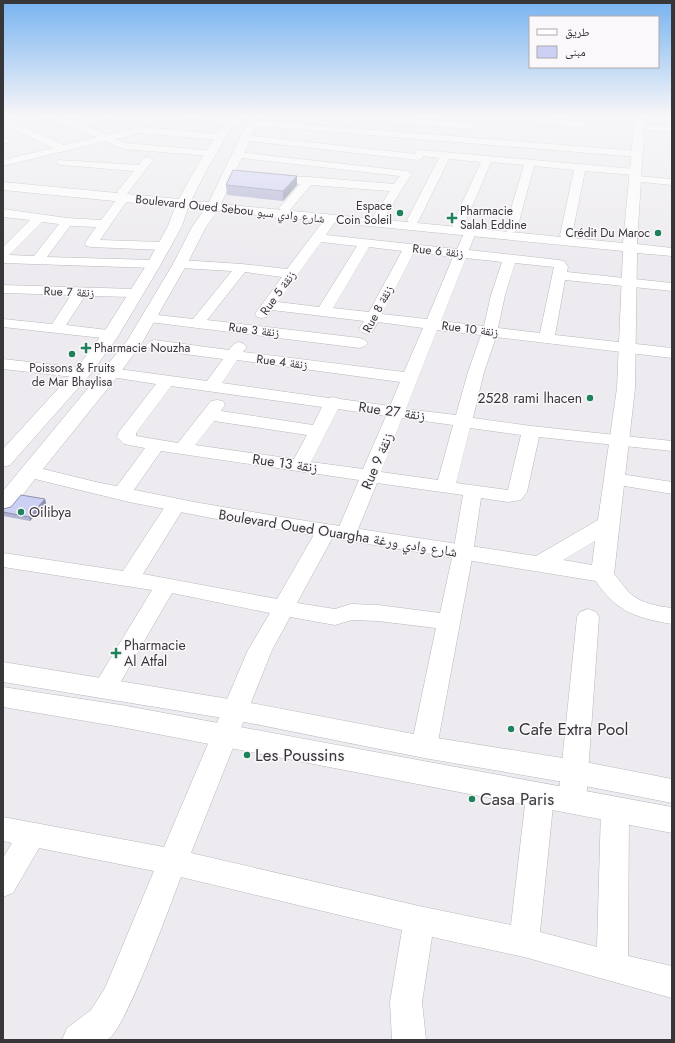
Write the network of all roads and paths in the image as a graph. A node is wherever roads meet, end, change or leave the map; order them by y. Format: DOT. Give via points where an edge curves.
graph roads {
  1 [pos="530,163"];
  2 [pos="12,164"];
  3 [pos="54,164"];
  4 [pos="88,164"];
  5 [pos="112,164"];
  6 [pos="145,164"];
  7 [pos="204,164"];
  8 [pos="233,164"];
  9 [pos="311,164"];
  10 [pos="413,164"];
  11 [pos="442,164"];
  12 [pos="485,164"];
  13 [pos="538,164"];
  14 [pos="636,164"];
  15 [pos="48,165"];
  16 [pos="109,165"];
  17 [pos="30,167"];
  18 [pos="580,167"];
  19 [pos="142,168"];
  20 [pos="95,173"];
  21 [pos="406,174"];
  22 [pos="227,175"];
  23 [pos="635,175"];
  24 [pos="242,176"];
  25 [pos="256,177"];
  26 [pos="3,180"];
  27 [pos="308,180"];
  28 [pos="672,182"];
  29 [pos="3,186"];
  30 [pos="398,188"];
  31 [pos="123,195"];
  32 [pos="184,201"];
  33 [pos="214,204"];
  34 [pos="286,208"];
  35 [pos="3,213"];
  36 [pos="379,217"];
  37 [pos="39,218"];
  38 [pos="331,219"];
  39 [pos="413,220"];
  40 [pos="67,222"];
  41 [pos="104,224"];
  42 [pos="458,225"];
  43 [pos="511,230"];
  44 [pos="10,232"];
  45 [pos="24,232"];
  46 [pos="470,232"];
  47 [pos="566,235"];
  48 [pos="318,238"];
  49 [pos="365,243"];
  50 [pos="672,244"];
  51 [pos="163,246"];
  52 [pos="410,248"];
  53 [pos="672,252"];
  54 [pos="461,253"];
  55 [pos="3,254"];
  56 [pos="510,258"];
  57 [pos="629,258"];
  58 [pos="3,259"];
  59 [pos="38,260"];
  60 [pos="154,264"];
  61 [pos="180,264"];
  62 [pos="242,268"];
  63 [pos="559,270"];
  64 [pos="291,274"];
  65 [pos="672,287"];
  66 [pos="3,289"];
  67 [pos="80,292"];
  68 [pos="135,293"];
  69 [pos="269,306"];
  70 [pos="324,311"];
  71 [pos="149,318"];
  72 [pos="374,318"];
  73 [pos="197,323"];
  74 [pos="3,324"];
  75 [pos="433,324"];
  76 [pos="56,329"];
  77 [pos="252,329"];
  78 [pos="490,332"];
  79 [pos="111,334"];
  80 [pos="547,338"];
  81 [pos="360,343"];
  82 [pos="154,345"];
  83 [pos="627,348"];
  84 [pos="672,353"];
  85 [pos="233,356"];
  86 [pos="3,364"];
  87 [pos="348,370"];
  88 [pos="82,373"];
  89 [pos="111,373"];
  90 [pos="410,378"];
  91 [pos="167,381"];
  92 [pos="211,387"];
  93 [pos="228,389"];
  94 [pos="333,402"];
  95 [pos="397,412"];
  96 [pos="210,415"];
  97 [pos="462,421"];
  98 [pos="319,431"];
  99 [pos="531,431"];
  100 [pos="619,440"];
  101 [pos="156,445"];
  102 [pos="672,446"];
  103 [pos="182,449"];
  104 [pos="3,461"];
  105 [pos="300,466"];
  106 [pos="371,475"];
  107 [pos="25,478"];
  108 [pos="614,479"];
  109 [pos="446,486"];
  110 [pos="672,488"];
  111 [pos="472,490"];
  112 [pos="122,493"];
  113 [pos="3,505"];
  114 [pos="175,506"];
  115 [pos="609,523"];
  116 [pos="336,532"];
  117 [pos="463,553"];
  118 [pos="3,560"];
  119 [pos="540,564"];
  120 [pos="602,574"];
  121 [pos="129,579"];
  122 [pos="166,585"];
  123 [pos="283,609"];
  124 [pos="588,616"];
  125 [pos="672,616"];
  126 [pos="449,622"];
  127 [pos="3,672"];
  128 [pos="104,689"];
  129 [pos="3,697"];
  130 [pos="235,710"];
  131 [pos="224,737"];
  132 [pos="424,747"];
  133 [pos="575,772"];
  134 [pos="672,791"];
  135 [pos="540,796"];
  136 [pos="572,802"];
  137 [pos="615,810"];
  138 [pos="672,820"];
  139 [pos="3,829"];
  140 [pos="32,834"];
  141 [pos="174,862"];
  142 [pos="3,884"];
  143 [pos="419,920"];
  144 [pos="524,942"];
  145 [pos="612,967"];
  146 [pos="672,982"];
  147 [pos="79,1040"];
  148 [pos="409,1040"];
  1 -- 43 [label="street"];
  2 -- 17 [label="street"];
  3 -- 15 [label="street"];
  4 -- 16 [label="street"];
  5 -- 16 [label="street"];
  6 -- 19 [label="street"];
  7 -- 32 [label="street"];
  8 -- 22 [label="street"];
  9 -- 21 [label="street"];
  10 -- 21 [label="street"];
  11 -- 39 [label="street"];
  12 -- 42 [label="street"];
  13 -- 18 [label="street"];
  14 -- 23 [label="street"];
  16 -- 19 [label="street"];
  16 -- 20 [label="street"];
  18 -- 23 [label="street"];
  18 -- 47 [label="street"];
  19 -- 31 [label="street"];
  21 -- 30 [label="street"];
  22 -- 24 [label="street"];
  22 -- 33 [label="street"];
  23 -- 28 [label="street"];
  23 -- 57 [label="street"];
  25 -- 27 [label="street"];
  26 -- 31 [label="street, Boulevard Oued Sebou شارع وادي سبو"];
  27 -- 30 [label="street"];
  27 -- 34 [label="street"];
  29 -- 31 [label="street, Boulevard Oued Sebou شارع وادي سبو"];
  30 -- 36 [label="street"];
  31 -- 32 [label="street, Boulevard Oued Sebou شارع وادي سبو"];
  31 -- 41 [label="street"];
  32 -- 33 [label="street, Boulevard Oued Sebou شارع وادي سبو"];
  32 -- 51 [label="street" via="175,226"];
  33 -- 34 [label="street, Boulevard Oued Sebou شارع وادي سبو"];
  33 -- 38 [label="street, Boulevard Oued Sebou شارع وادي سبو"];
  33 -- 61 [label="street"];
  34 -- 36 [label="street, Boulevard Oued Sebou شارع وادي سبو"];
  35 -- 37 [label="street"];
  36 -- 39 [label="street, Boulevard Oued Sebou شارع وادي سبو"];
  37 -- 40 [label="street"];
  37 -- 45 [label="street"];
  38 -- 46 [label="street, Boulevard Oued Sebou شارع وادي سبو"];
  38 -- 48 [label="street, Rue 5 زنقة"];
  39 -- 42 [label="street, Boulevard Oued Sebou شارع وادي سبو"];
  40 -- 41 [label="street"];
  40 -- 59 [label="street"];
  41 -- 51 [label="street" via="91,243"];
  42 -- 43 [label="street, Boulevard Oued Sebou شارع وادي سبو"];
  43 -- 47 [label="street, Boulevard Oued Sebou شارع وادي سبو"];
  44 -- 45 [label="street"];
  45 -- 55 [label="street"];
  46 -- 54 [label="street, Rue 9 زنقة"];
  46 -- 57 [label="street, Boulevard Oued Sebou شارع وادي سبو" via="586,244"];
  47 -- 57 [label="street, Boulevard Oued Sebou شارع وادي سبو"];
  48 -- 49 [label="street, Rue 6 زنقة"];
  48 -- 64 [label="street, Rue 5 زنقة"];
  49 -- 52 [label="street, Rue 6 زنقة"];
  49 -- 70 [label="street"];
  50 -- 57 [label="street, Boulevard Oued Sebou شارع وادي سبو"];
  51 -- 60 [label="street"];
  52 -- 54 [label="street, Rue 6 زنقة"];
  52 -- 72 [label="street, Rue 8 زنقة"];
  53 -- 57 [label="street"];
  54 -- 56 [label="street, Rue 6 زنقة"];
  54 -- 75 [label="street, Rue 9 زنقة"];
  56 -- 63 [label="street, Rue 6 زنقة"];
  56 -- 78 [label="street"];
  57 -- 63 [label="street, Rue 6 زنقة"];
  57 -- 65 [label="street, Rue 6 زنقة"];
  57 -- 83 [label="street"];
  58 -- 59 [label="street"];
  59 -- 60 [label="street"];
  60 -- 68 [label="street"];
  61 -- 62 [label="street"];
  61 -- 71 [label="street"];
  62 -- 64 [label="street"];
  62 -- 73 [label="street"];
  63 -- 80 [label="street"];
  64 -- 69 [label="street, Rue 5 زنقة"];
  66 -- 67 [label="street, Rue 7 زنقة"];
  67 -- 68 [label="street, Rue 7 زنقة"];
  67 -- 76 [label="street"];
  68 -- 79 [label="street"];
  69 -- 70 [label="street, Rue 10 زنقة"];
  69 -- 77 [label="street, Rue 5 زنقة"];
  70 -- 72 [label="street, Rue 10 زنقة"];
  71 -- 73 [label="street, Rue 3 زنقة"];
  71 -- 89 [label="street"];
  72 -- 75 [label="street, Rue 10 زنقة"];
  72 -- 81 [label="street, Rue 8 زنقة"];
  73 -- 77 [label="street, Rue 3 زنقة"];
  74 -- 76 [label="street"];
  75 -- 78 [label="street, Rue 10 زنقة"];
  75 -- 90 [label="street, Rue 9 زنقة"];
  76 -- 79 [label="street"];
  77 -- 81 [label="street, Rue 3 زنقة"];
  77 -- 85 [label="street, Rue 5 زنقة"];
  78 -- 80 [label="street, Rue 10 زنقة"];
  78 -- 97 [label="street"];
  79 -- 88 [label="street"];
  80 -- 83 [label="street, Rue 10 زنقة"];
  81 -- 87 [label="street, Rue 8 زنقة"];
  82 -- 85 [label="street, Rue 4 زنقة"];
  83 -- 84 [label="street, Rue 10 زنقة"];
  83 -- 100 [label="street" via="626,388"];
  85 -- 87 [label="street, Rue 4 زنقة"];
  85 -- 92 [label="street, Rue 5 زنقة"];
  86 -- 88 [label="street"];
  87 -- 90 [label="street, Rue 4 زنقة"];
  88 -- 104 [label="street"];
  89 -- 91 [label="street, Rue 27 زنقة"];
  89 -- 107 [label="street"];
  90 -- 95 [label="street, Rue 9 زنقة"];
  91 -- 92 [label="street, Rue 27 زنقة"];
  91 -- 101 [label="street, Rue 13 زنقة" via="126,437"];
  92 -- 93 [label="street, Rue 27 زنقة"];
  93 -- 94 [label="street, Rue 27 زنقة"];
  93 -- 96 [label="street"];
  94 -- 95 [label="street, Rue 27 زنقة"];
  94 -- 98 [label="street"];
  95 -- 97 [label="street, Rue 27 زنقة"];
  95 -- 106 [label="street, Rue 9 زنقة"];
  96 -- 98 [label="street"];
  96 -- 103 [label="street"];
  97 -- 99 [label="street, Rue 27 زنقة"];
  97 -- 109 [label="street"];
  98 -- 105 [label="street"];
  99 -- 100 [label="street, Rue 27 زنقة"];
  99 -- 111 [label="street, Rue 13 زنقة" via="514,496"];
  100 -- 102 [label="street, Rue 27 زنقة"];
  100 -- 108 [label="street"];
  101 -- 103 [label="street, Rue 13 زنقة"];
  101 -- 112 [label="street"];
  103 -- 105 [label="street, Rue 13 زنقة"];
  105 -- 106 [label="street, Rue 13 زنقة"];
  106 -- 109 [label="street, Rue 13 زنقة"];
  106 -- 116 [label="street, Rue 9 زنقة"];
  107 -- 112 [label="street, Boulevard Oued Ouargha شارع وادي ورغة"];
  107 -- 113 [label="street"];
  108 -- 110 [label="street"];
  108 -- 115 [label="street"];
  109 -- 111 [label="street, Rue 13 زنقة"];
  111 -- 117 [label="street"];
  112 -- 114 [label="street, Boulevard Oued Ouargha شارع وادي ورغة"];
  114 -- 116 [label="street, Boulevard Oued Ouargha شارع وادي ورغة"];
  114 -- 121 [label="street"];
  115 -- 119 [label="street"];
  115 -- 120 [label="street"];
  116 -- 117 [label="street, Boulevard Oued Ouargha شارع وادي ورغة"];
  116 -- 123 [label="street, Rue 9 زنقة"];
  117 -- 119 [label="street, Boulevard Oued Ouargha شارع وادي ورغة"];
  117 -- 126 [label="street"];
  118 -- 121 [label="street"];
  119 -- 120 [label="street, Boulevard Oued Ouargha شارع وادي ورغة"];
  120 -- 125 [label="street" via="622,600 632,607"];
  121 -- 122 [label="street"];
  122 -- 123 [label="street"];
  122 -- 128 [label="street"];
  123 -- 126 [label="street" via="335,617 348,612 378,613"];
  123 -- 130 [label="street, Rue 9 زنقة" via="260,650"];
  124 -- 133 [label="street"];
  126 -- 132 [label="street"];
  127 -- 128 [label="street"];
  128 -- 130 [label="street"];
  129 -- 131 [label="street" via="121,716"];
  130 -- 131 [label="street, Rue 9 زنقة"];
  130 -- 132 [label="street"];
  131 -- 135 [label="street"];
  131 -- 141 [label="street, Rue 9 زنقة"];
  132 -- 133 [label="street"];
  133 -- 134 [label="street"];
  133 -- 136 [label="street"];
  135 -- 136 [label="street"];
  135 -- 144 [label="street"];
  136 -- 137 [label="street"];
  137 -- 138 [label="street"];
  137 -- 145 [label="street"];
  139 -- 140 [label="street"];
  140 -- 141 [label="street"];
  140 -- 142 [label="street"];
  141 -- 143 [label="street"];
  141 -- 147 [label="street, Rue 9 زنقة" via="116,999 103,1022"];
  143 -- 144 [label="street"];
  143 -- 148 [label="street" via="406,1002"];
  144 -- 145 [label="street"];
  145 -- 146 [label="street"];
}
